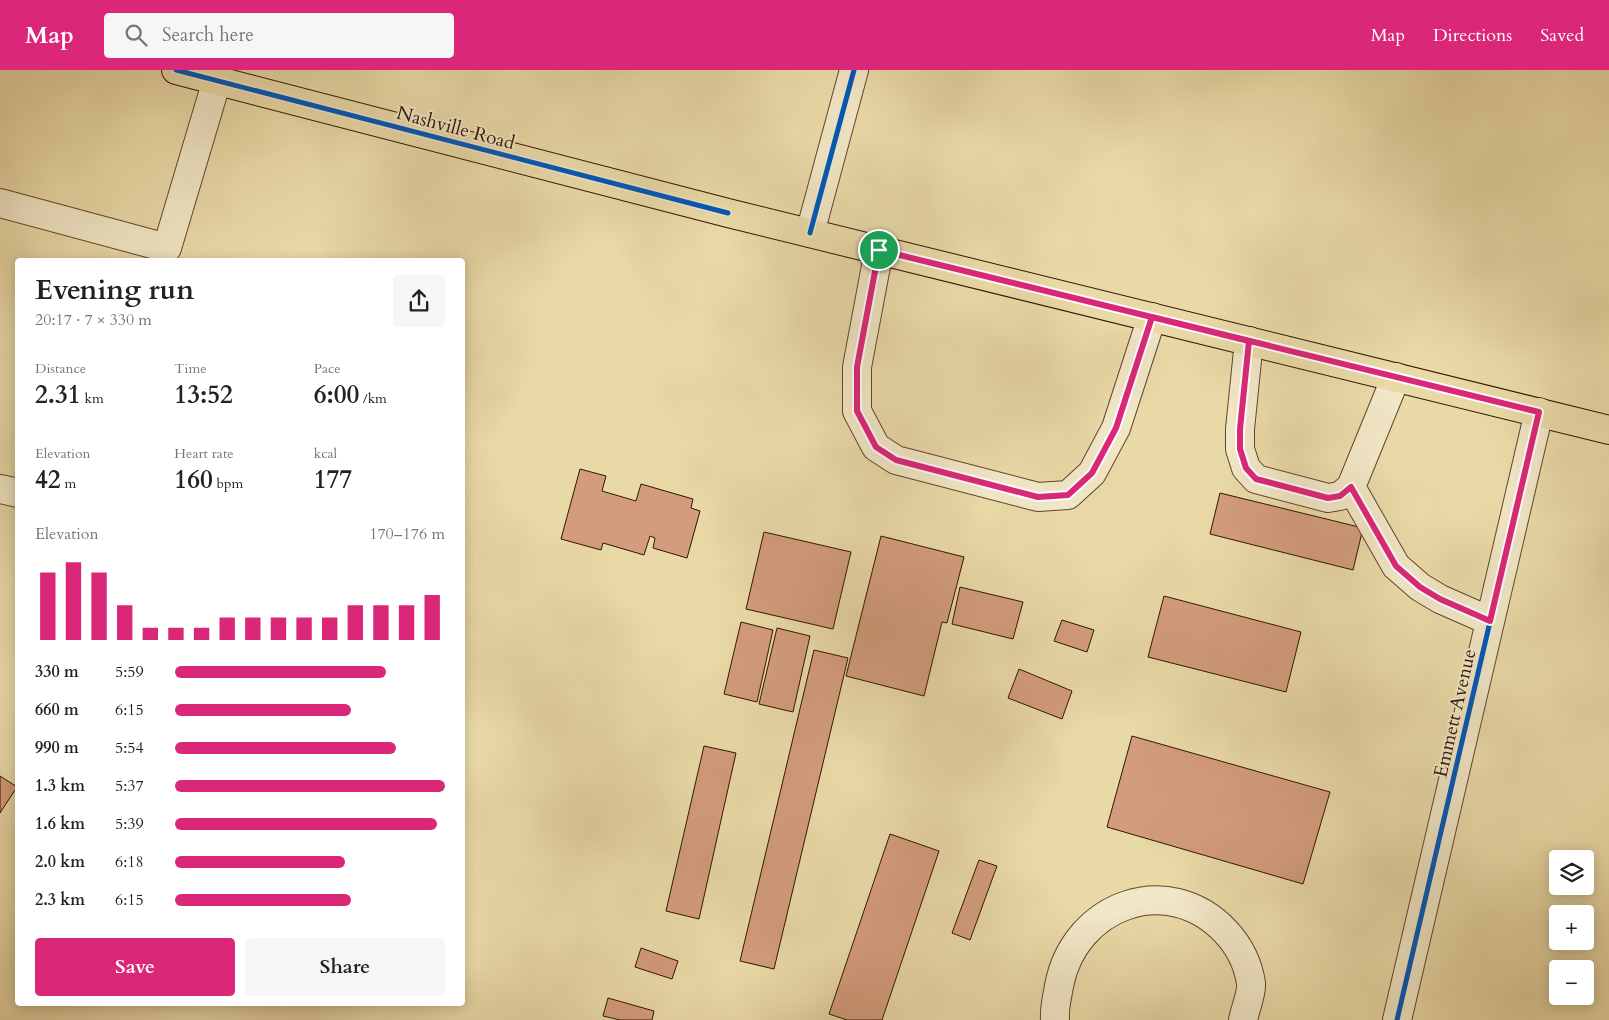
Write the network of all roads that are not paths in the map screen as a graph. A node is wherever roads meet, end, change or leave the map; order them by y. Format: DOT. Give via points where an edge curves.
graph roads {
  1 [pos="176,70"];
  2 [pos="854,70"];
  3 [pos="217,80"];
  4 [pos="0,203"];
  5 [pos="810,233"];
  6 [pos="879,250"];
  7 [pos="165,254"];
  8 [pos="1152,317"];
  9 [pos="1249,341"];
  10 [pos="1396,377"];
  11 [pos="1539,412"];
  12 [pos="1609,430"];
  13 [pos="1351,487"];
  14 [pos="0,489"];
  15 [pos="15,492"];
  16 [pos="1490,621"];
  17 [pos="1055,1020"];
  18 [pos="1243,1020"];
  19 [pos="1397,1020"];
  1 -- 3 [label="main road, Nashville Road"];
  2 -- 5 [label="street"];
  3 -- 5 [label="main road, Nashville Road"];
  3 -- 7 [label="street"];
  4 -- 7 [label="street"];
  5 -- 6 [label="main road, Nashville Road"];
  6 -- 8 [label="main road, Nashville Road"];
  6 -- 8 [label="street" via="857,367 857,411 876,447 896,460 1038,497 1068,495 1092,473 1116,428"];
  8 -- 9 [label="main road, Nashville Road"];
  9 -- 10 [label="main road, Nashville Road"];
  9 -- 13 [label="street" via="1240,429 1240,449 1246,468 1256,479 1328,498 1340,496"];
  10 -- 11 [label="main road, Nashville Road"];
  10 -- 13 [label="street"];
  11 -- 12 [label="main road, Nashville Road"];
  11 -- 16 [label="street, Emmett Avenue"];
  13 -- 16 [label="street" via="1396,566 1420,587"];
  14 -- 15 [label="street"];
  16 -- 19 [label="street, Emmett Avenue"];
  17 -- 18 [label="street" via="1061,973 1071,950 1086,930 1105,914 1128,904 1151,900 1175,902 1198,910 1218,923 1234,941 1245,962 1251,985"];
}
